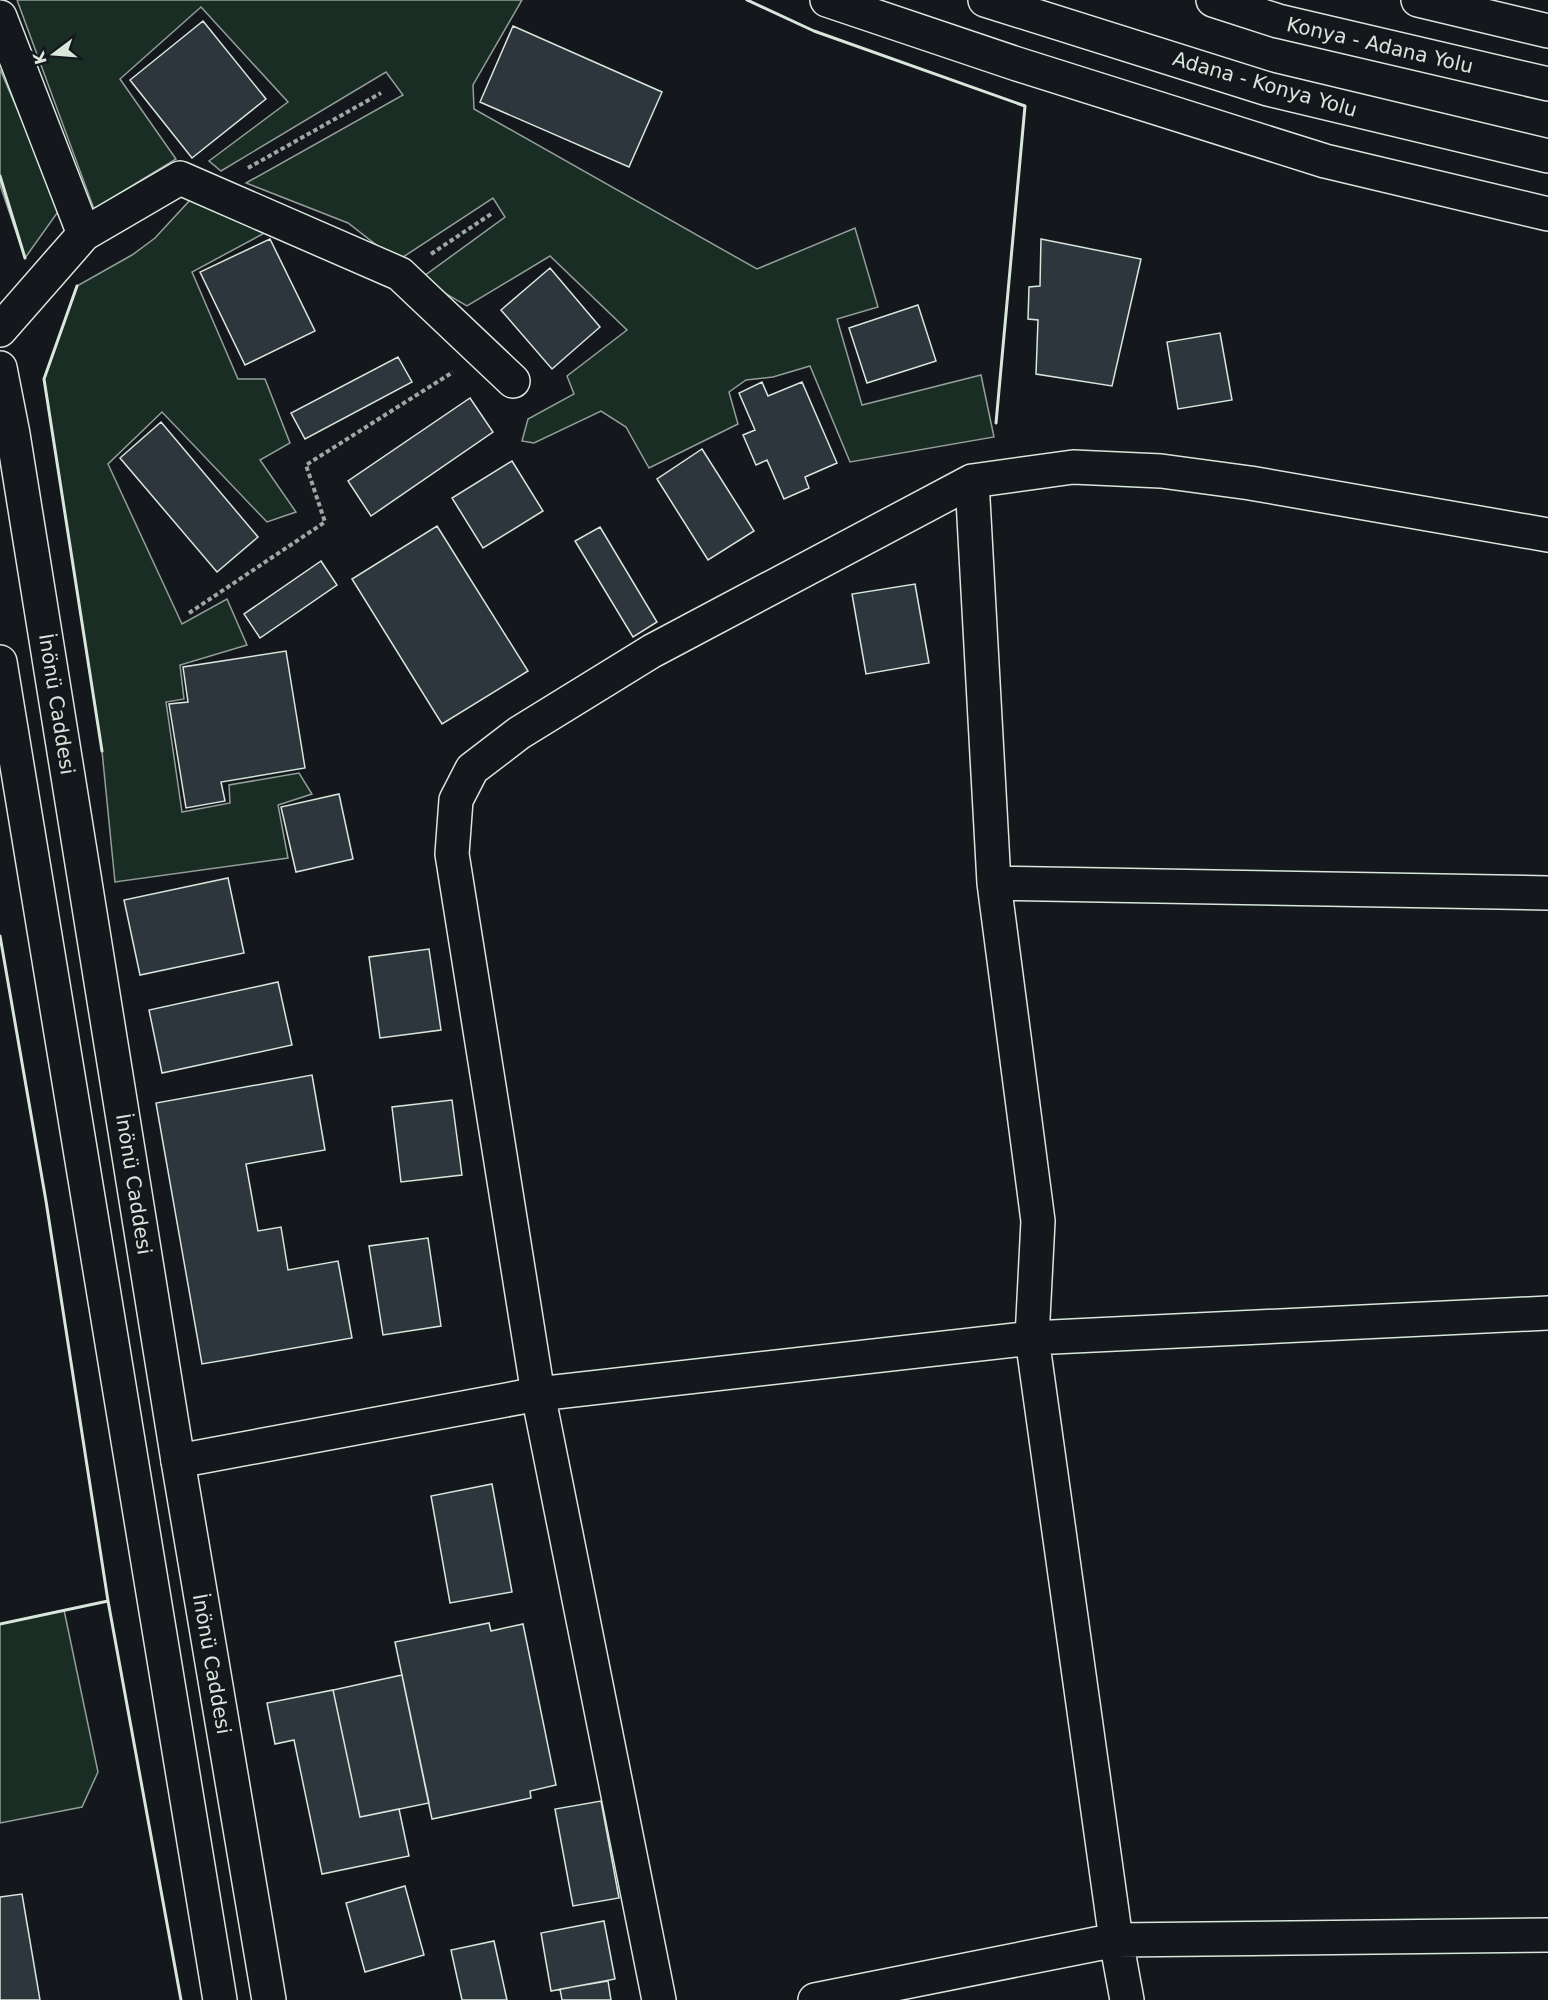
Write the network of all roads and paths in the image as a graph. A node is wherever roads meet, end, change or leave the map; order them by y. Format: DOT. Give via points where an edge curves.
graph roads {
  1 [pos="827,0"];
  2 [pos="986,0"];
  3 [pos="1213,0"];
  4 [pos="1418,0"];
  5 [pos="0,17"];
  6 [pos="1548,31"];
  7 [pos="1548,84"];
  8 [pos="381,93"];
  9 [pos="1548,156"];
  10 [pos="208,191"];
  11 [pos="491,214"];
  12 [pos="1548,214"];
  13 [pos="84,234"];
  14 [pos="400,274"];
  15 [pos="0,330"];
  16 [pos="484,353"];
  17 [pos="0,368"];
  18 [pos="513,381"];
  19 [pos="972,481"];
  20 [pos="1548,535"];
  21 [pos="189,613"];
  22 [pos="0,662"];
  23 [pos="994,883"];
  24 [pos="1548,893"];
  25 [pos="1548,1313"];
  26 [pos="1032,1338"];
  27 [pos="538,1394"];
  28 [pos="178,1461"];
  29 [pos="132,1469"];
  30 [pos="1548,1935"];
  31 [pos="1116,1940"];
  32 [pos="220,2000"];
  33 [pos="269,2000"];
  34 [pos="659,2000"];
  35 [pos="815,2000"];
  36 [pos="1127,2000"];
  1 -- 12 [label="main road" via="1324,161"];
  2 -- 9 [label="main road, Adana - Konya Yolu" via="1268,89"];
  3 -- 7 [label="main road, Konya - Adana Yolu" via="1278,21"];
  4 -- 6 [label="main road"];
  5 -- 13 [label="main road"];
  8 -- 10 [label="path"];
  10 -- 13 [label="main road" via="180,178"];
  10 -- 14 [label="main road"];
  11 -- 14 [label="path"];
  13 -- 15 [label="main road"];
  14 -- 16 [label="main road"];
  16 -- 18 [label="main road"];
  16 -- 21 [label="path" via="306,465 325,522"];
  17 -- 28 [label="main road, İnönü Caddesi"];
  19 -- 20 [label="main road" via="1073,467 1161,471"];
  19 -- 23 [label="main road"];
  19 -- 27 [label="main road" via="652,651 519,733 472,770 456,800 452,854"];
  22 -- 29 [label="main road"];
  23 -- 24 [label="main road"];
  23 -- 26 [label="main road" via="1038,1221"];
  25 -- 26 [label="main road"];
  26 -- 27 [label="main road"];
  26 -- 31 [label="main road"];
  27 -- 28 [label="main road"];
  27 -- 34 [label="main road"];
  28 -- 29 [label="main road"];
  28 -- 33 [label="main road, İnönü Caddesi"];
  29 -- 32 [label="main road"];
  30 -- 31 [label="main road"];
  31 -- 35 [label="main road"];
  31 -- 36 [label="main road"];
}
